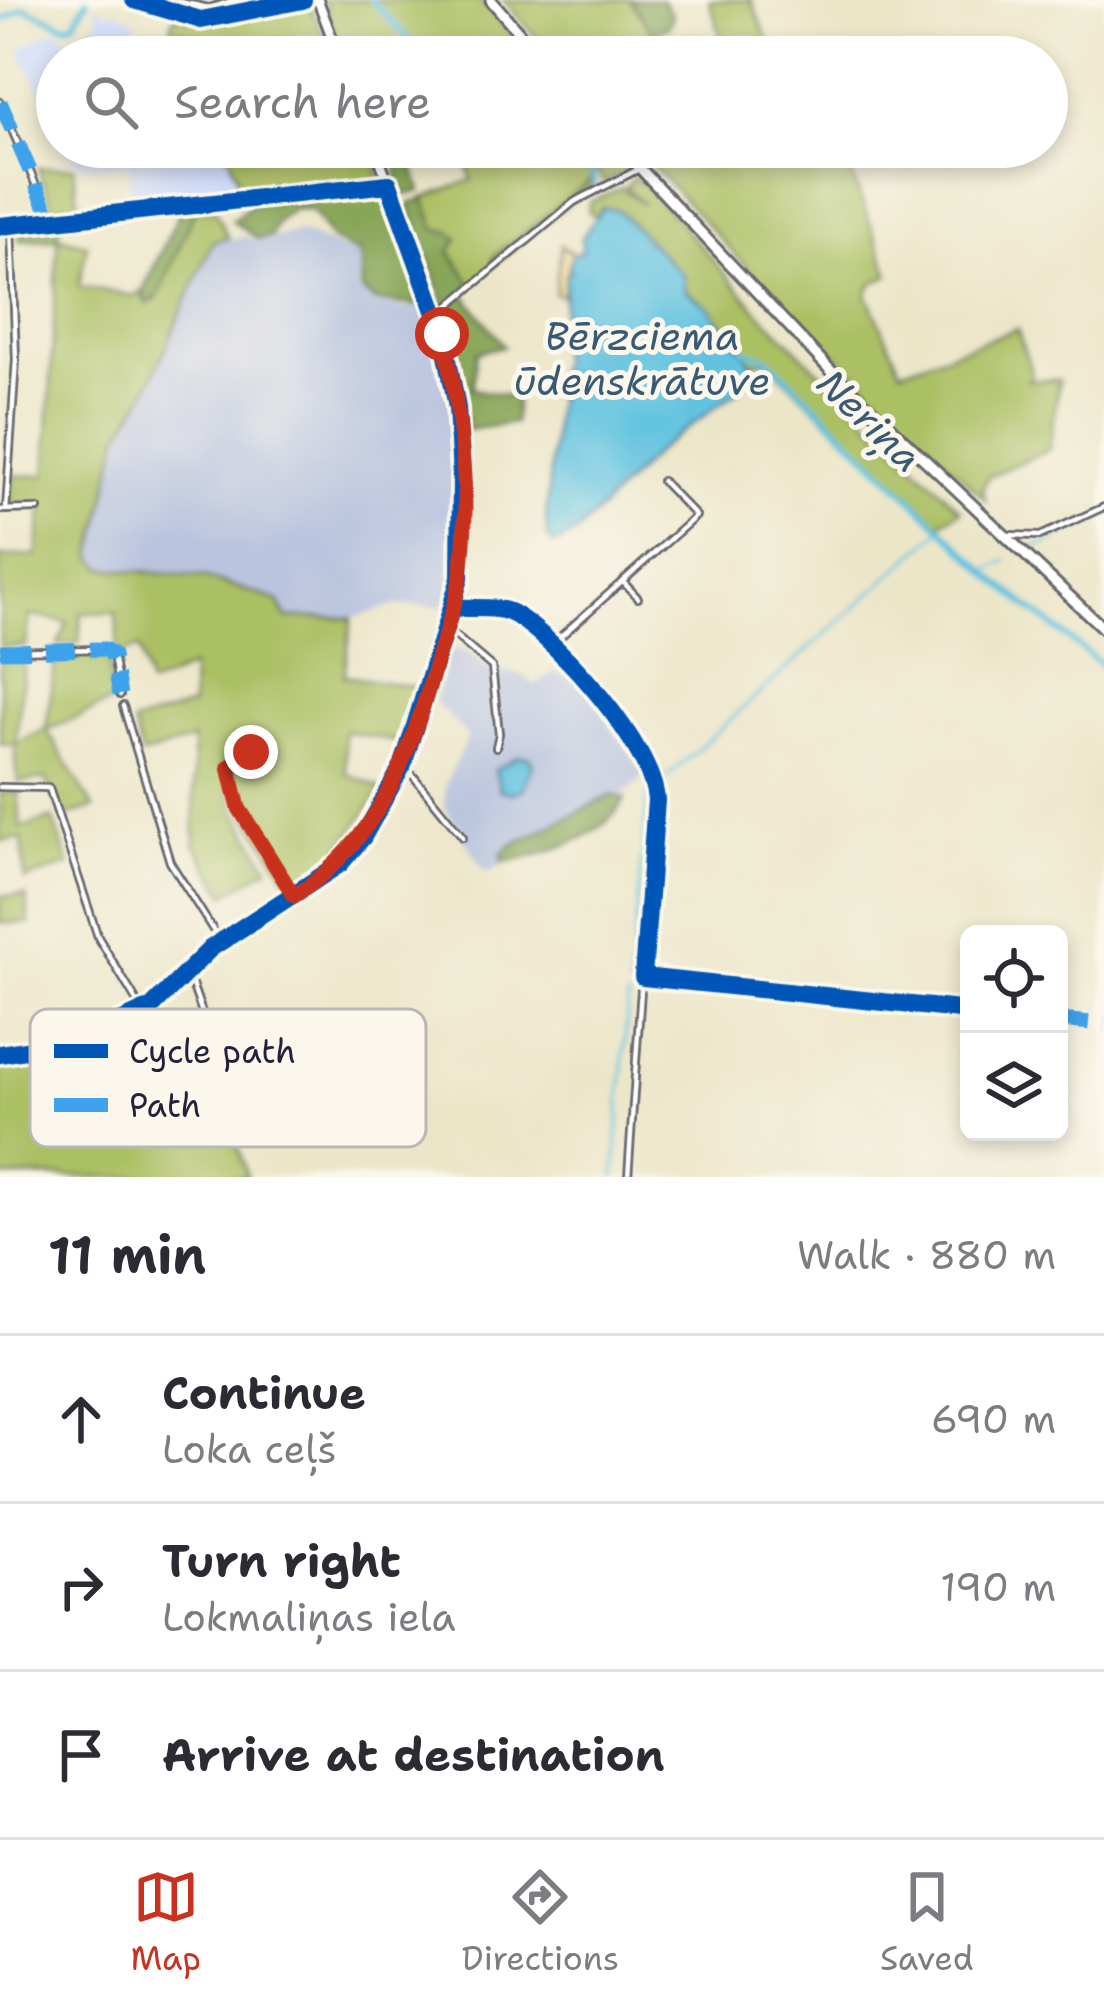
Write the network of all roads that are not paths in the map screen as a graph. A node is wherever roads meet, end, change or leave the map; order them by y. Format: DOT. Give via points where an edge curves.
graph roads {
  1 [pos="161,0"];
  2 [pos="241,0"];
  3 [pos="314,0"];
  4 [pos="491,0"];
  5 [pos="330,36"];
  6 [pos="522,36"];
  7 [pos="0,102"];
  8 [pos="383,168"];
  9 [pos="639,169"];
  10 [pos="389,184"];
  11 [pos="50,219"];
  12 [pos="5,225"];
  13 [pos="438,315"];
  14 [pos="0,425"];
  15 [pos="12,425"];
  16 [pos="662,481"];
  17 [pos="1104,507"];
  18 [pos="38,509"];
  19 [pos="3,510"];
  20 [pos="1000,536"];
  21 [pos="623,582"];
  22 [pos="638,598"];
  23 [pos="453,607"];
  24 [pos="446,628"];
  25 [pos="1104,629"];
  26 [pos="551,646"];
  27 [pos="0,652"];
  28 [pos="120,695"];
  29 [pos="123,706"];
  30 [pos="496,746"];
  31 [pos="251,752"];
  32 [pos="403,765"];
  33 [pos="0,787"];
  34 [pos="463,837"];
  35 [pos="294,896"];
  36 [pos="220,941"];
  37 [pos="187,970"];
  38 [pos="141,1009"];
  39 [pos="146,1009"];
  40 [pos="201,1009"];
  41 [pos="30,1049"];
  42 [pos="0,1054"];
  43 [pos="628,1177"];
  1 -- 2 [label="main road" via="210,10"];
  3 -- 5 [label="main road"];
  4 -- 6 [label="highway"];
  7 -- 11 [label="street"];
  8 -- 10 [label="main road"];
  9 -- 13 [label="street" via="574,202"];
  9 -- 20 [label="highway"];
  10 -- 11 [label="main road"];
  10 -- 13 [label="main road"];
  11 -- 12 [label="main road"];
  12 -- 15 [label="street" via="16,359"];
  13 -- 23 [label="main road" via="460,445"];
  14 -- 15 [label="street"];
  15 -- 19 [label="street"];
  16 -- 21 [label="street" via="698,518"];
  17 -- 20 [label="street" via="1040,536"];
  18 -- 19 [label="street"];
  20 -- 25 [label="highway"];
  21 -- 22 [label="street"];
  21 -- 26 [label="street"];
  23 -- 24 [label="main road"];
  23 -- 26 [label="street" via="506,610"];
  24 -- 30 [label="street" via="492,667"];
  24 -- 32 [label="main road"];
  26 -- 43 [label="street" via="588,683 656,788"];
  27 -- 28 [label="street" via="105,649"];
  29 -- 36 [label="street" via="166,852"];
  31 -- 35 [label="street" via="229,767 239,808"];
  32 -- 34 [label="street"];
  32 -- 35 [label="main road" via="355,846"];
  33 -- 38 [label="street" via="49,788 98,937"];
  35 -- 36 [label="main road"];
  36 -- 37 [label="main road"];
  37 -- 39 [label="main road"];
  37 -- 40 [label="street"];
  41 -- 42 [label="main road"];
}
